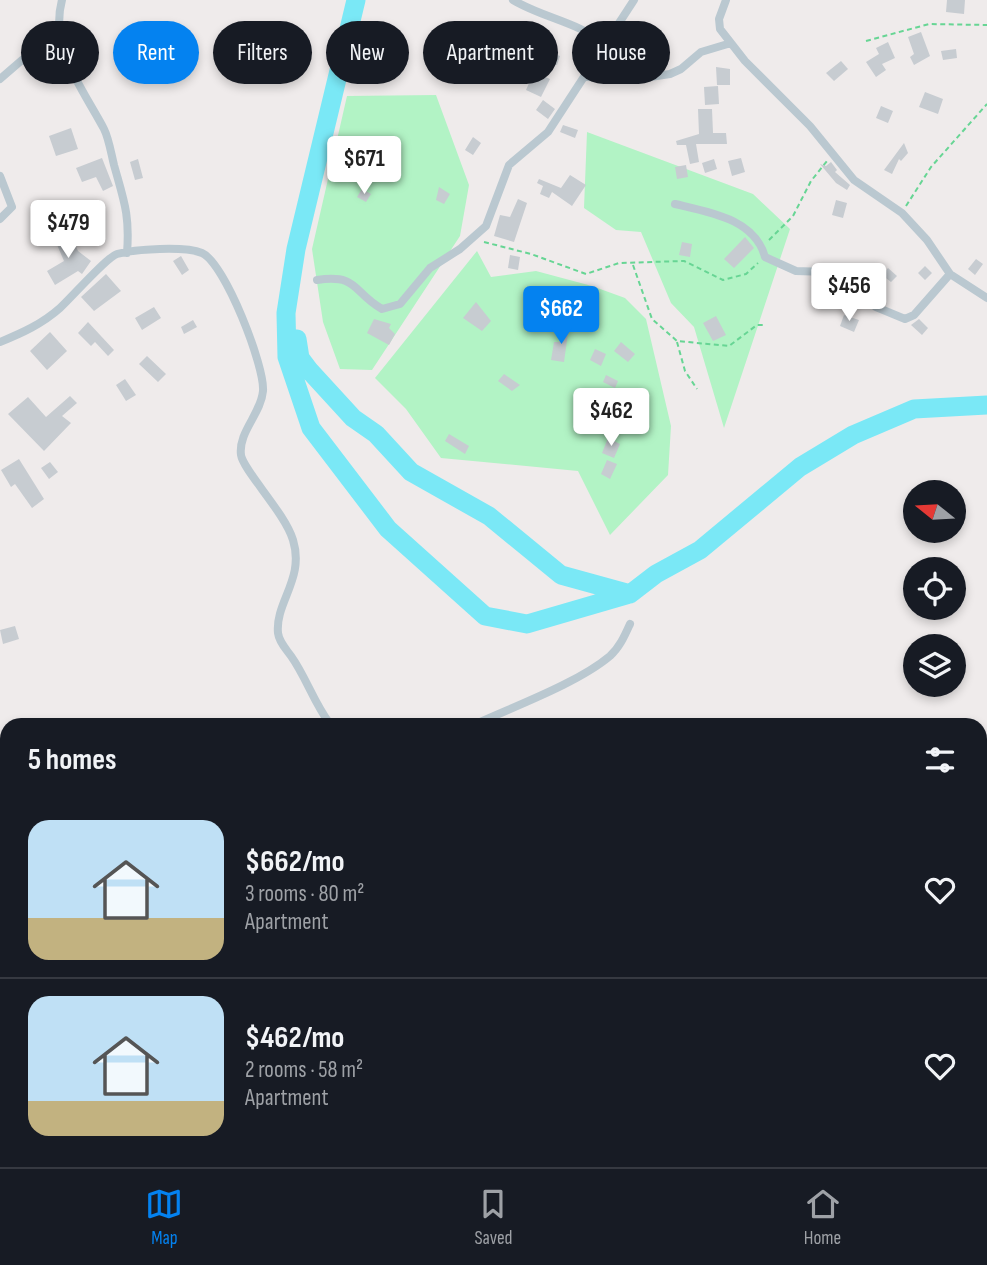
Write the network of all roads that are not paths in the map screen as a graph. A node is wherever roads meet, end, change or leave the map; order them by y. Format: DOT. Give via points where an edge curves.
graph roads {
  1 [pos="62,0"];
  2 [pos="513,0"];
  3 [pos="634,0"];
  4 [pos="726,0"];
  5 [pos="59,21"];
  6 [pos="621,21"];
  7 [pos="572,26"];
  8 [pos="731,43"];
  9 [pos="21,61"];
  10 [pos="670,74"];
  11 [pos="0,79"];
  12 [pos="77,84"];
  13 [pos="582,84"];
  14 [pos="0,176"];
  15 [pos="675,204"];
  16 [pos="0,219"];
  17 [pos="127,253"];
  18 [pos="950,274"];
  19 [pos="317,280"];
  20 [pos="987,298"];
  21 [pos="0,342"];
  22 [pos="630,624"];
  23 [pos="327,718"];
  24 [pos="489,718"];
  1 -- 5 [label="street"];
  2 -- 7 [label="street"];
  3 -- 6 [label="street"];
  4 -- 8 [label="street" via="720,29"];
  8 -- 10 [label="street" via="701,52"];
  8 -- 18 [label="street" via="854,180 902,213"];
  9 -- 11 [label="street"];
  12 -- 17 [label="street" via="107,136 127,207"];
  13 -- 19 [label="street" via="548,132 509,165 492,217 473,239 430,268 400,304 390,309 374,304 350,281 338,277"];
  14 -- 16 [label="street" via="12,207"];
  15 -- 18 [label="street" via="731,220 747,229 764,253 796,271 836,276 876,307 905,320"];
  17 -- 21 [label="street" via="116,254 29,330"];
  17 -- 23 [label="street" via="177,249 202,253 225,279 236,304 263,392 241,441 241,458 282,513 295,554 294,579 277,631"];
  18 -- 20 [label="street"];
  22 -- 24 [label="street" via="610,656"];
}
